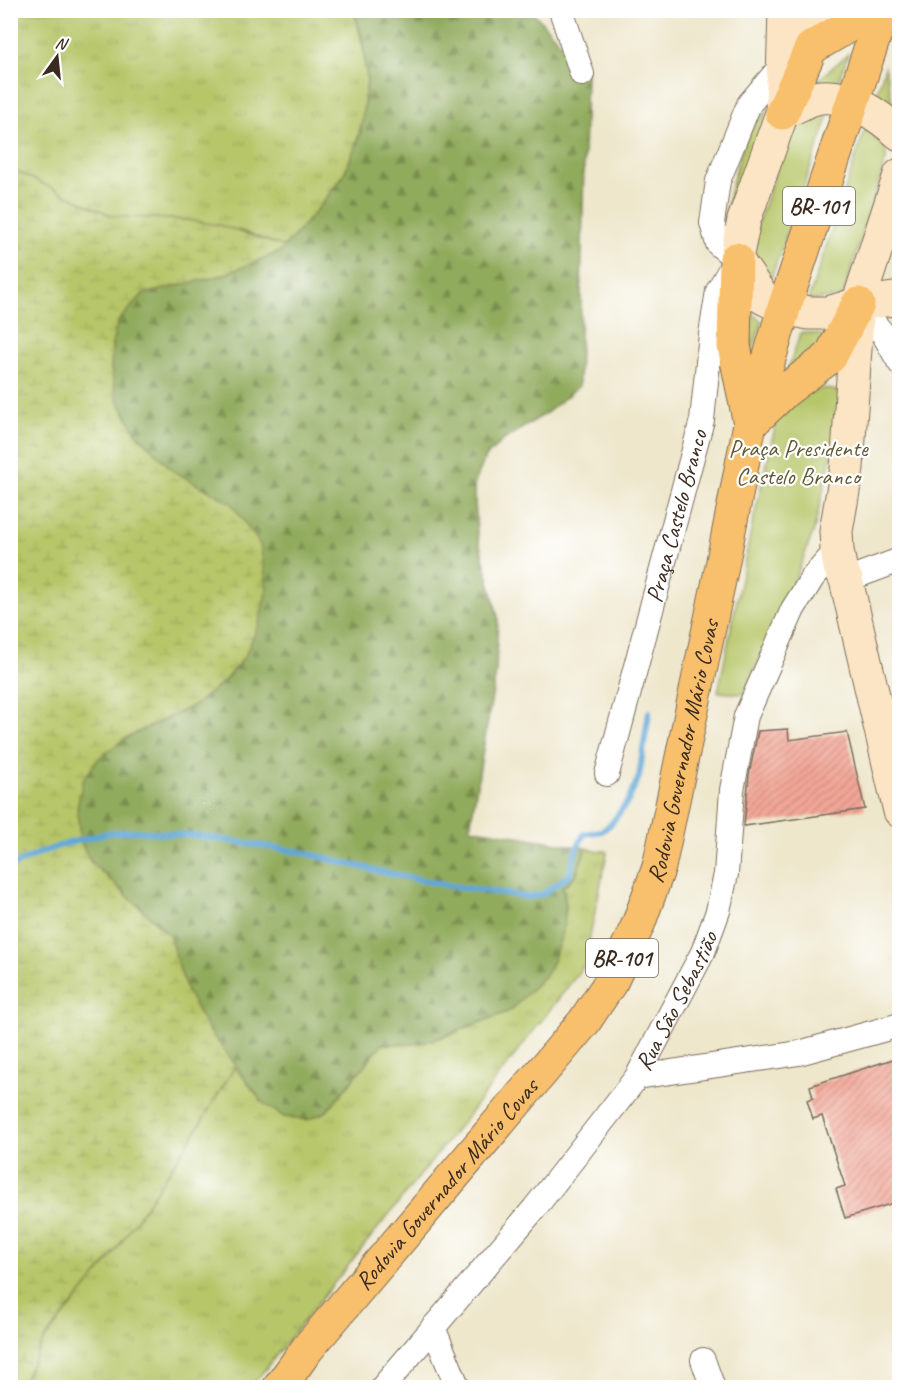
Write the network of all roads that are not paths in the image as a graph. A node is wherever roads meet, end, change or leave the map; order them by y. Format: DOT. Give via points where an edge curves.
graph roads {
  1 [pos="561,10"];
  2 [pos="785,10"];
  3 [pos="818,10"];
  4 [pos="875,10"];
  5 [pos="885,10"];
  6 [pos="900,44"];
  7 [pos="797,55"];
  8 [pos="582,74"];
  9 [pos="854,103"];
  10 [pos="783,113"];
  11 [pos="900,134"];
  12 [pos="900,175"];
  13 [pos="736,260"];
  14 [pos="900,298"];
  15 [pos="858,304"];
  16 [pos="784,308"];
  17 [pos="900,363"];
  18 [pos="750,424"];
  19 [pos="900,560"];
  20 [pos="841,565"];
  21 [pos="607,774"];
  22 [pos="900,811"];
  23 [pos="900,1025"];
  24 [pos="637,1077"];
  25 [pos="433,1327"];
  26 [pos="703,1359"];
  27 [pos="279,1388"];
  28 [pos="382,1388"];
  29 [pos="458,1388"];
  30 [pos="713,1388"];
  1 -- 8 [label="street"];
  2 -- 7 [label="main road"];
  3 -- 7 [label="main road"];
  4 -- 7 [label="highway"];
  5 -- 6 [label="highway"];
  5 -- 9 [label="highway, Rodovia Governador Mário Covas / BR-101"];
  7 -- 10 [label="highway"];
  7 -- 13 [label="street" via="749,104 718,181 712,223 718,244"];
  9 -- 10 [label="main road" via="820,97"];
  9 -- 11 [label="main road" via="876,114"];
  9 -- 16 [label="highway, Rodovia Governador Mário Covas / BR-101"];
  10 -- 13 [label="main road, Praça Castelo Branco" via="744,220"];
  12 -- 15 [label="main road"];
  13 -- 16 [label="main road" via="762,297"];
  13 -- 18 [label="highway" via="734,346"];
  13 -- 21 [label="street, Praça Castelo Branco" via="718,291 702,420"];
  14 -- 15 [label="main road"];
  15 -- 16 [label="main road" via="828,314"];
  15 -- 17 [label="street" via="884,335"];
  15 -- 18 [label="highway" via="830,357"];
  15 -- 20 [label="main road" via="847,468 838,513"];
  16 -- 18 [label="highway, Rodovia Governador Mário Covas / BR-101"];
  18 -- 27 [label="highway, Rodovia Governador Mário Covas / BR-101" via="659,867 638,926 612,980 584,1022 307,1349"];
  19 -- 20 [label="street"];
  20 -- 22 [label="main road"];
  20 -- 24 [label="street, Rua São Sebastião" via="813,578 792,609 746,716 732,790 726,874 718,911 703,952"];
  23 -- 24 [label="street" via="799,1053"];
  24 -- 25 [label="street, Rua São Sebastião" via="534,1209"];
  25 -- 28 [label="street, Rua São Sebastião"];
  25 -- 29 [label="street"];
  26 -- 30 [label="street"];
}
